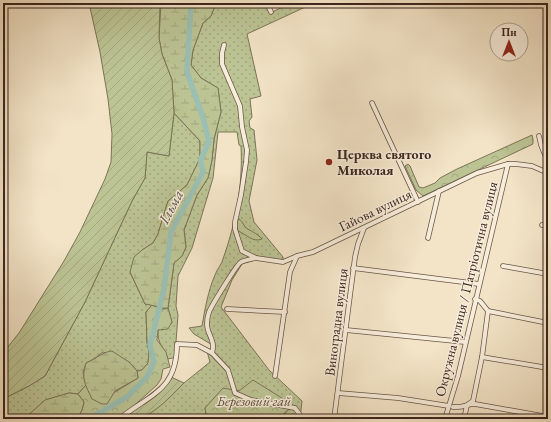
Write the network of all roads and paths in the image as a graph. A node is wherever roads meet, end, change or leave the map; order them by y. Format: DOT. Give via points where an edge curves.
graph roads {
  1 [pos="267,3"];
  2 [pos="272,12"];
  3 [pos="224,45"];
  4 [pos="372,103"];
  5 [pos="539,136"];
  6 [pos="548,162"];
  7 [pos="508,164"];
  8 [pos="548,166"];
  9 [pos="547,172"];
  10 [pos="439,191"];
  11 [pos="418,202"];
  12 [pos="542,225"];
  13 [pos="548,226"];
  14 [pos="364,228"];
  15 [pos="428,238"];
  16 [pos="297,256"];
  17 [pos="256,258"];
  18 [pos="503,266"];
  19 [pos="354,268"];
  20 [pos="548,274"];
  21 [pos="479,284"];
  22 [pos="475,299"];
  23 [pos="227,309"];
  24 [pos="285,312"];
  25 [pos="488,312"];
  26 [pos="548,323"];
  27 [pos="346,330"];
  28 [pos="465,342"];
  29 [pos="212,353"];
  30 [pos="482,356"];
  31 [pos="548,368"];
  32 [pos="275,376"];
  33 [pos="338,393"];
  34 [pos="467,405"];
  35 [pos="451,406"];
  36 [pos="548,417"];
  37 [pos="118,419"];
  38 [pos="303,419"];
  39 [pos="334,419"];
  40 [pos="446,419"];
  41 [pos="464,419"];
  1 -- 2 [label="street"];
  3 -- 17 [label="street" via="222,64 240,106 247,150 235,229 242,251"];
  4 -- 11 [label="street"];
  5 -- 6 [label="street"];
  7 -- 9 [label="street, Гайова вулиця" via="532,166"];
  7 -- 10 [label="street, Гайова вулиця" via="466,177"];
  7 -- 21 [label="street, Окружна вулиця / Патріотична вулиця"];
  8 -- 9 [label="street"];
  10 -- 11 [label="street, Гайова вулиця"];
  10 -- 15 [label="street"];
  11 -- 14 [label="street, Гайова вулиця"];
  12 -- 13 [label="street"];
  14 -- 16 [label="street, Гайова вулиця" via="313,252"];
  14 -- 19 [label="street, Виноградна вулиця"];
  16 -- 17 [label="street, Гайова вулиця" via="283,262"];
  16 -- 24 [label="street" via="290,272"];
  17 -- 29 [label="street" via="240,262 209,312 206,322 214,346"];
  18 -- 20 [label="street"];
  19 -- 21 [label="street"];
  19 -- 27 [label="street, Виноградна вулиця"];
  21 -- 22 [label="street, Окружна вулиця / Патріотична вулиця"];
  22 -- 25 [label="street" via="480,301"];
  22 -- 28 [label="street, Окружна вулиця / Патріотична вулиця"];
  23 -- 24 [label="street"];
  24 -- 32 [label="street"];
  25 -- 26 [label="street"];
  25 -- 30 [label="street"];
  27 -- 28 [label="street"];
  27 -- 33 [label="street, Виноградна вулиця"];
  28 -- 35 [label="street, Окружна вулиця / Патріотична вулиця"];
  29 -- 37 [label="street" via="197,345 177,344 177,357 171,377 150,398"];
  29 -- 38 [label="street" via="228,370 235,393 251,400 295,408"];
  30 -- 31 [label="street"];
  30 -- 34 [label="street" via="473,401"];
  33 -- 35 [label="street"];
  33 -- 39 [label="street, Виноградна вулиця"];
  34 -- 35 [label="street" via="461,408"];
  34 -- 36 [label="street" via="475,404"];
  34 -- 41 [label="street"];
  35 -- 40 [label="street, Окружна вулиця / Патріотична вулиця"];
}
